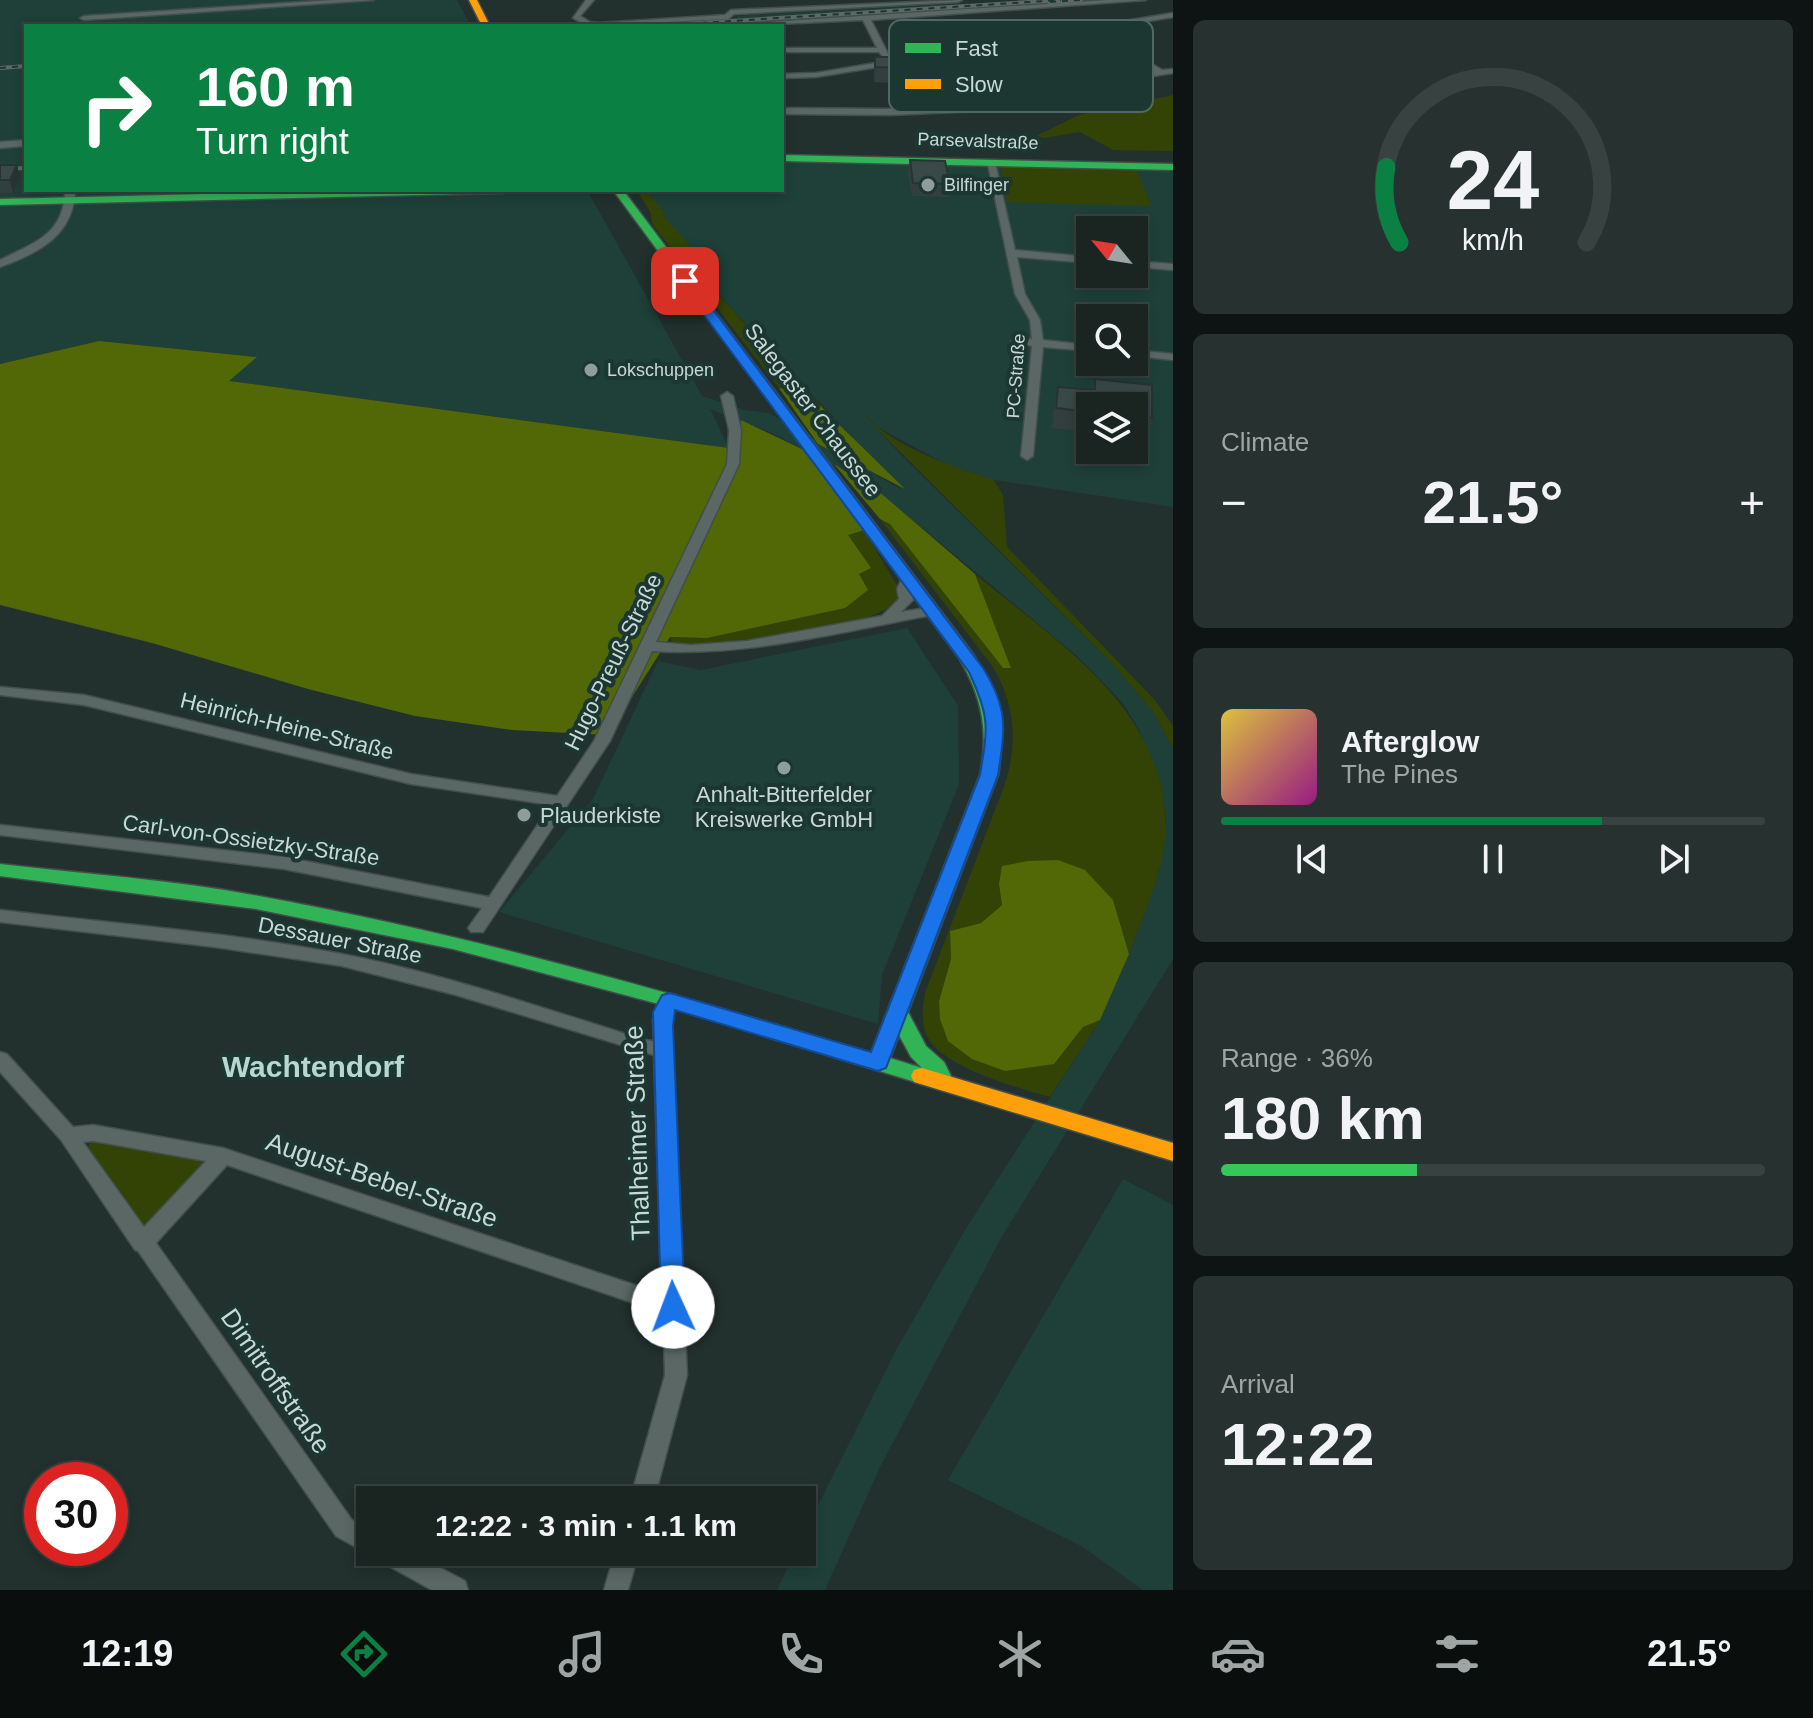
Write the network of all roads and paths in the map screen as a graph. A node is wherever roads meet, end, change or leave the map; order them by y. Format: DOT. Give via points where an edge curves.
graph roads {
  1 [pos="370,0"];
  2 [pos="473,0"];
  3 [pos="590,0"];
  4 [pos="737,0"];
  5 [pos="958,0"];
  6 [pos="1142,0"];
  7 [pos="858,3"];
  8 [pos="731,12"];
  9 [pos="1173,15"];
  10 [pos="83,17"];
  11 [pos="866,18"];
  12 [pos="1144,20"];
  13 [pos="485,24"];
  14 [pos="769,24"];
  15 [pos="784,50"];
  16 [pos="884,50"];
  17 [pos="889,63"];
  18 [pos="1153,68"];
  19 [pos="1173,71"];
  20 [pos="1159,72"];
  21 [pos="1153,73"];
  22 [pos="784,76"];
  23 [pos="784,111"];
  24 [pos="889,112"];
  25 [pos="24,143"];
  26 [pos="0,145"];
  27 [pos="784,158"];
  28 [pos="990,162"];
  29 [pos="1173,167"];
  30 [pos="330,192"];
  31 [pos="620,192"];
  32 [pos="71,195"];
  33 [pos="0,202"];
  34 [pos="1010,253"];
  35 [pos="1076,259"];
  36 [pos="0,264"];
  37 [pos="1148,265"];
  38 [pos="1173,267"];
  39 [pos="1017,341"];
  40 [pos="1039,343"];
  41 [pos="1076,347"];
  42 [pos="1148,354"];
  43 [pos="1173,357"];
  44 [pos="727,396"];
  45 [pos="1027,456"];
  46 [pos="908,579"];
  47 [pos="932,611"];
  48 [pos="887,618"];
  49 [pos="648,646"];
  50 [pos="0,691"];
  51 [pos="563,802"];
  52 [pos="0,830"];
  53 [pos="0,870"];
  54 [pos="493,904"];
  55 [pos="0,916"];
  56 [pos="477,928"];
  57 [pos="670,1000"];
  58 [pos="898,1013"];
  59 [pos="663,1049"];
  60 [pos="0,1059"];
  61 [pos="878,1063"];
  62 [pos="943,1082"];
  63 [pos="68,1135"];
  64 [pos="1173,1152"];
  65 [pos="223,1156"];
  66 [pos="142,1244"];
  67 [pos="673,1307"];
  68 [pos="646,1486"];
  69 [pos="356,1535"];
  70 [pos="412,1566"];
  71 [pos="623,1566"];
  72 [pos="456,1590"];
  73 [pos="616,1590"];
  1 -- 10 [label="street"];
  2 -- 13 [label="main road"];
  3 -- 8 [label="street" via="576,16 588,24 718,18"];
  4 -- 8 [label="street"];
  5 -- 7 [label="street"];
  6 -- 11 [label="street"];
  7 -- 8 [label="street"];
  9 -- 12 [label="street"];
  11 -- 14 [label="street"];
  11 -- 16 [label="street"];
  15 -- 16 [label="street"];
  16 -- 17 [label="street"];
  17 -- 22 [label="street"];
  18 -- 20 [label="street"];
  19 -- 20 [label="street"];
  20 -- 21 [label="street"];
  23 -- 24 [label="street"];
  25 -- 26 [label="street"];
  27 -- 28 [label="main road, Parsevalstraße"];
  28 -- 29 [label="main road, Parsevalstraße"];
  28 -- 34 [label="street, PC-Straße"];
  30 -- 32 [label="main road"];
  31 -- 46 [label="main road, Salegaster Chaussee"];
  32 -- 33 [label="main road"];
  32 -- 36 [label="street" via="59,232"];
  34 -- 35 [label="street"];
  34 -- 40 [label="street, PC-Straße"];
  37 -- 38 [label="street"];
  39 -- 40 [label="street"];
  40 -- 41 [label="street"];
  40 -- 45 [label="street, PC-Straße"];
  42 -- 43 [label="street"];
  44 -- 49 [label="street, Hugo-Preuß-Straße" via="736,422 733,464"];
  46 -- 47 [label="main road, Salegaster Chaussee"];
  46 -- 48 [label="street" via="906,600"];
  47 -- 48 [label="street"];
  47 -- 58 [label="main road, Salegaster Chaussee" via="983,682 994,710 997,740 989,775"];
  48 -- 49 [label="street" via="747,645"];
  49 -- 51 [label="street, Hugo-Preuß-Straße" via="602,741"];
  50 -- 51 [label="street, Heinrich-Heine-Straße" via="84,700 411,779"];
  51 -- 54 [label="street, Hugo-Preuß-Straße"];
  52 -- 54 [label="street, Carl-von-Ossietzky-Straße" via="284,863"];
  53 -- 57 [label="main road" via="211,895 385,927"];
  54 -- 56 [label="street, Hugo-Preuß-Straße"];
  55 -- 59 [label="street, Dessauer Straße" via="342,960"];
  57 -- 59 [label="street, Thalheimer Straße" via="662,1020"];
  57 -- 61 [label="main road"];
  58 -- 61 [label="main road, Salegaster Chaussee"];
  58 -- 62 [label="main road" via="910,1040"];
  59 -- 67 [label="street, Thalheimer Straße"];
  60 -- 63 [label="street, Dimitroffstraße"];
  61 -- 62 [label="main road"];
  62 -- 64 [label="main road"];
  63 -- 65 [label="street, August-Bebel-Straße" via="93,1133"];
  63 -- 66 [label="street, Dimitroffstraße"];
  65 -- 66 [label="street"];
  65 -- 67 [label="street, August-Bebel-Straße"];
  66 -- 69 [label="street, Dimitroffstraße" via="344,1528"];
  67 -- 68 [label="street, Thalheimer Straße" via="676,1375"];
  70 -- 72 [label="street"];
  71 -- 73 [label="street"];
}
